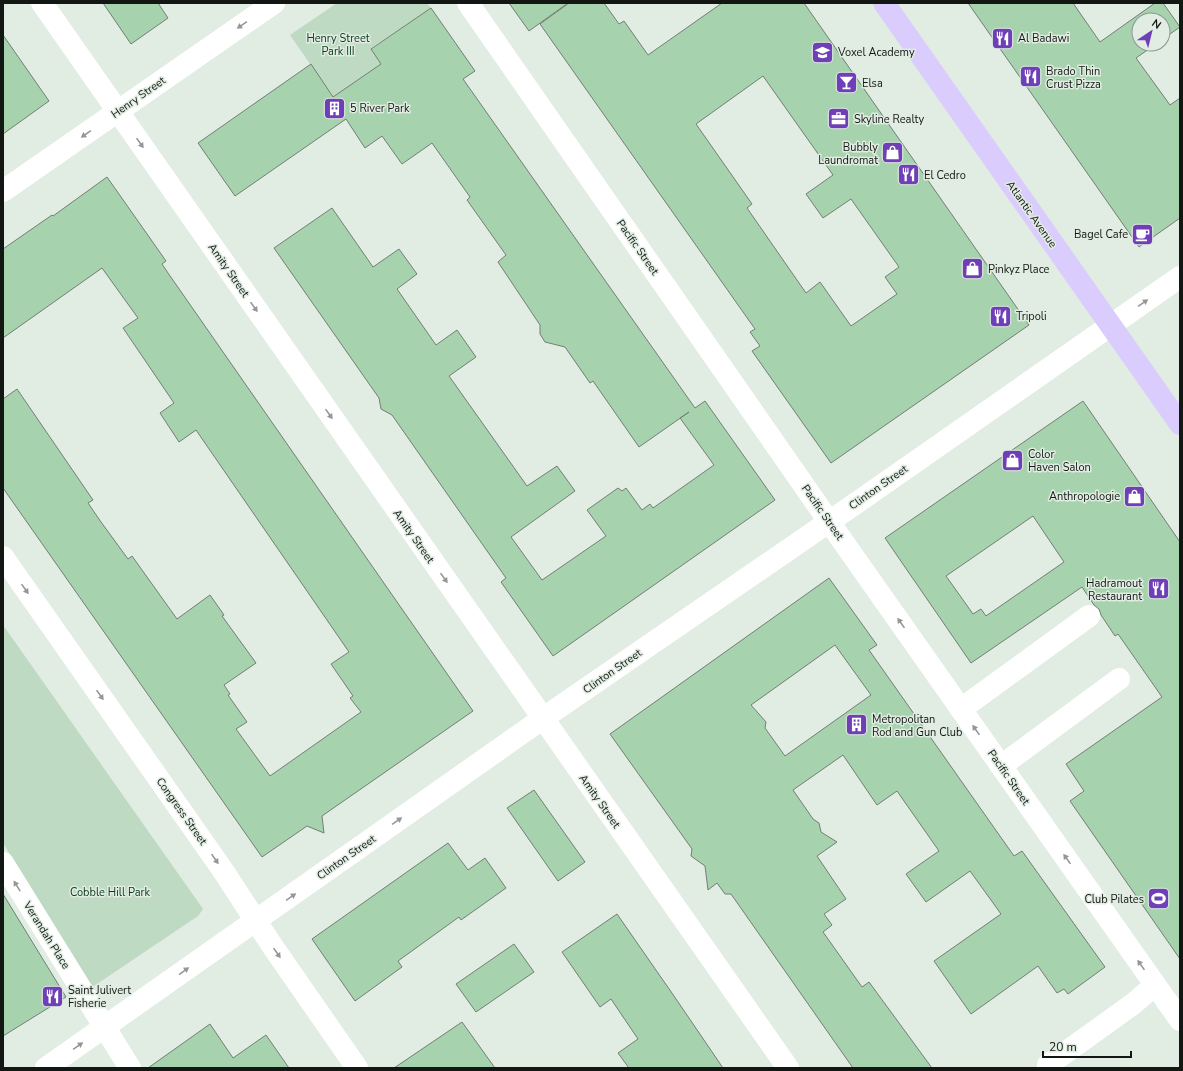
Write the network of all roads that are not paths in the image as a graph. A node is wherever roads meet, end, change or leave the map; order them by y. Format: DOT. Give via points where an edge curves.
graph roads {
  1 [pos="42,3"];
  2 [pos="274,3"];
  3 [pos="468,3"];
  4 [pos="884,3"];
  5 [pos="118,111"];
  6 [pos="3,191"];
  7 [pos="1180,277"];
  8 [pos="1111,325"];
  9 [pos="1180,424"];
  10 [pos="829,521"];
  11 [pos="3,557"];
  12 [pos="1089,616"];
  13 [pos="1118,679"];
  14 [pos="961,708"];
  15 [pos="542,718"];
  16 [pos="1001,766"];
  17 [pos="3,863"];
  18 [pos="256,920"];
  19 [pos="1155,985"];
  20 [pos="1180,1020"];
  21 [pos="104,1027"];
  22 [pos="1048,1065"];
  23 [pos="46,1068"];
  24 [pos="130,1068"];
  25 [pos="357,1068"];
  26 [pos="788,1068"];
  1 -- 5 [label="street, Amity Street"];
  2 -- 5 [label="street, Henry Street, one-way"];
  3 -- 10 [label="street, Pacific Street"];
  4 -- 8 [label="main road, Atlantic Avenue"];
  5 -- 6 [label="street, Henry Street, one-way"];
  5 -- 15 [label="street, Amity Street, one-way"];
  8 -- 7 [label="street, Clinton Street, one-way"];
  8 -- 9 [label="main road, Atlantic Avenue"];
  8 -- 10 [label="street, Clinton Street"];
  14 -- 10 [label="street, Pacific Street, one-way"];
  10 -- 15 [label="street, Clinton Street"];
  11 -- 18 [label="street, Congress Street, one-way"];
  12 -- 14 [label="street"];
  13 -- 16 [label="street"];
  16 -- 14 [label="street, Pacific Street, one-way"];
  18 -- 15 [label="street, Clinton Street, one-way"];
  15 -- 26 [label="street, Amity Street"];
  19 -- 16 [label="street, Pacific Street, one-way"];
  21 -- 17 [label="street, Verandah Place, one-way"];
  21 -- 18 [label="street, Clinton Street, one-way"];
  18 -- 25 [label="street, Congress Street, one-way"];
  19 -- 20 [label="street, Pacific Street"];
  19 -- 22 [label="street" via="1133,1004"];
  23 -- 21 [label="street, Clinton Street, one-way"];
  21 -- 24 [label="street, Verandah Place"];
}
